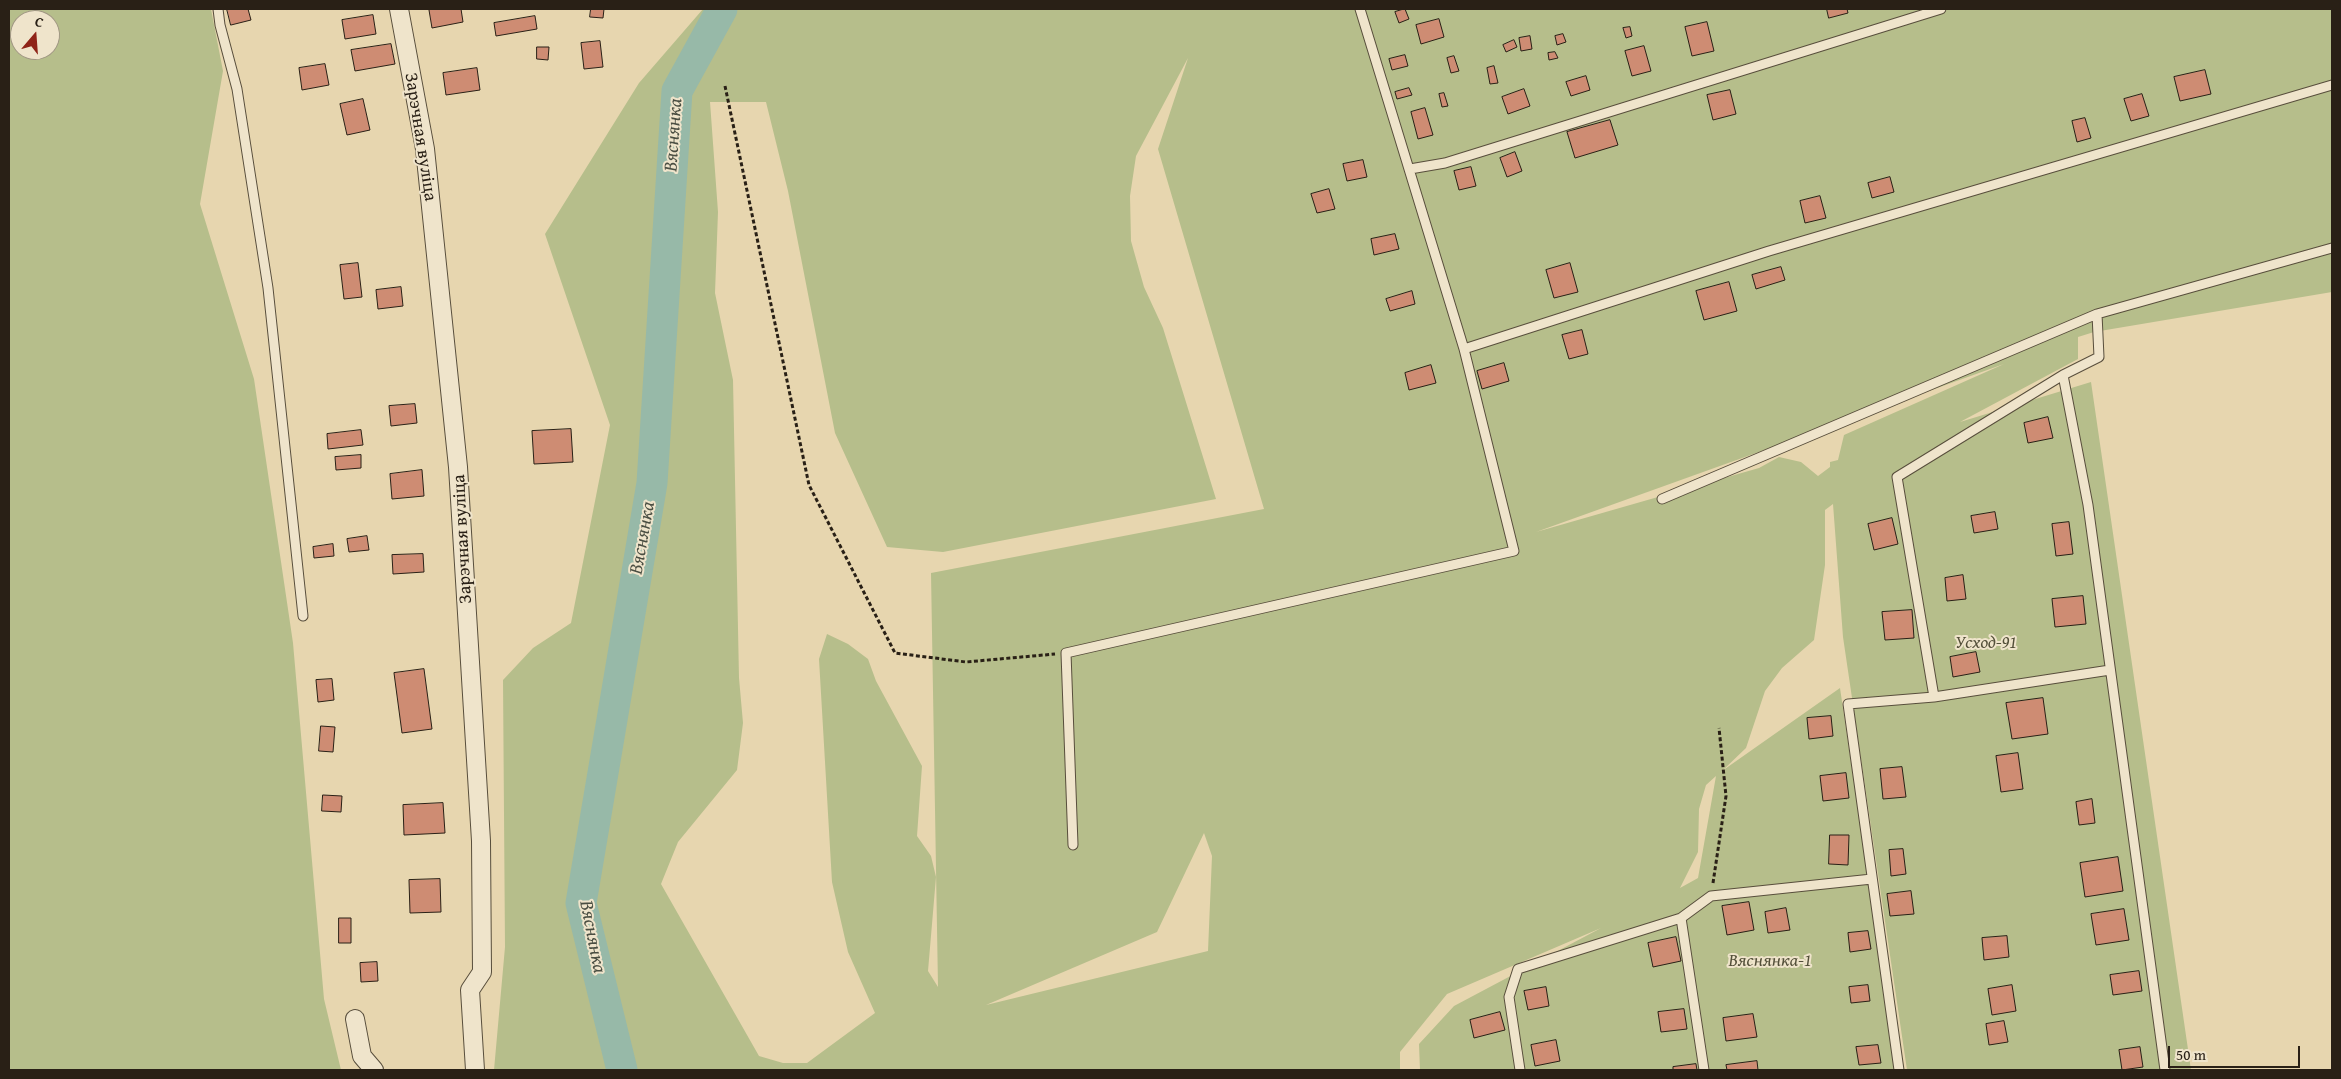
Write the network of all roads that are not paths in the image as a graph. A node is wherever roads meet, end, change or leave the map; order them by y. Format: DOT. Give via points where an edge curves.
graph roads {
  1 [pos="218,9"];
  2 [pos="399,9"];
  3 [pos="1360,9"];
  4 [pos="1941,9"];
  5 [pos="2332,85"];
  6 [pos="1410,169"];
  7 [pos="2332,248"];
  8 [pos="2097,314"];
  9 [pos="1464,349"];
  10 [pos="2063,375"];
  11 [pos="1662,499"];
  12 [pos="303,616"];
  13 [pos="2110,670"];
  14 [pos="1934,696"];
  15 [pos="1074,845"];
  16 [pos="1872,878"];
  17 [pos="1681,918"];
  18 [pos="355,1019"];
  19 [pos="374,1070"];
  20 [pos="474,1070"];
  21 [pos="1520,1070"];
  22 [pos="1704,1070"];
  23 [pos="1899,1070"];
  24 [pos="2165,1070"];
  1 -- 12 [label="lane" via="237,89 268,288"];
  2 -- 20 [label="street, Зарэчная вуліца" via="425,149 458,467 481,841 482,972 470,990"];
  3 -- 6 [label="lane"];
  4 -- 6 [label="lane" via="1445,163"];
  5 -- 9 [label="lane" via="1769,251"];
  6 -- 9 [label="lane"];
  7 -- 8 [label="lane"];
  8 -- 10 [label="lane" via="2099,358"];
  8 -- 11 [label="lane"];
  9 -- 15 [label="lane" via="1514,551 1066,653"];
  10 -- 13 [label="lane" via="2088,505"];
  10 -- 14 [label="lane" via="1897,477"];
  13 -- 14 [label="lane"];
  13 -- 24 [label="lane"];
  14 -- 16 [label="lane" via="1848,704"];
  16 -- 17 [label="lane" via="1711,896"];
  16 -- 23 [label="lane"];
  17 -- 21 [label="lane" via="1518,969 1510,997"];
  17 -- 22 [label="lane"];
  18 -- 19 [label="street" via="362,1056"];
}
